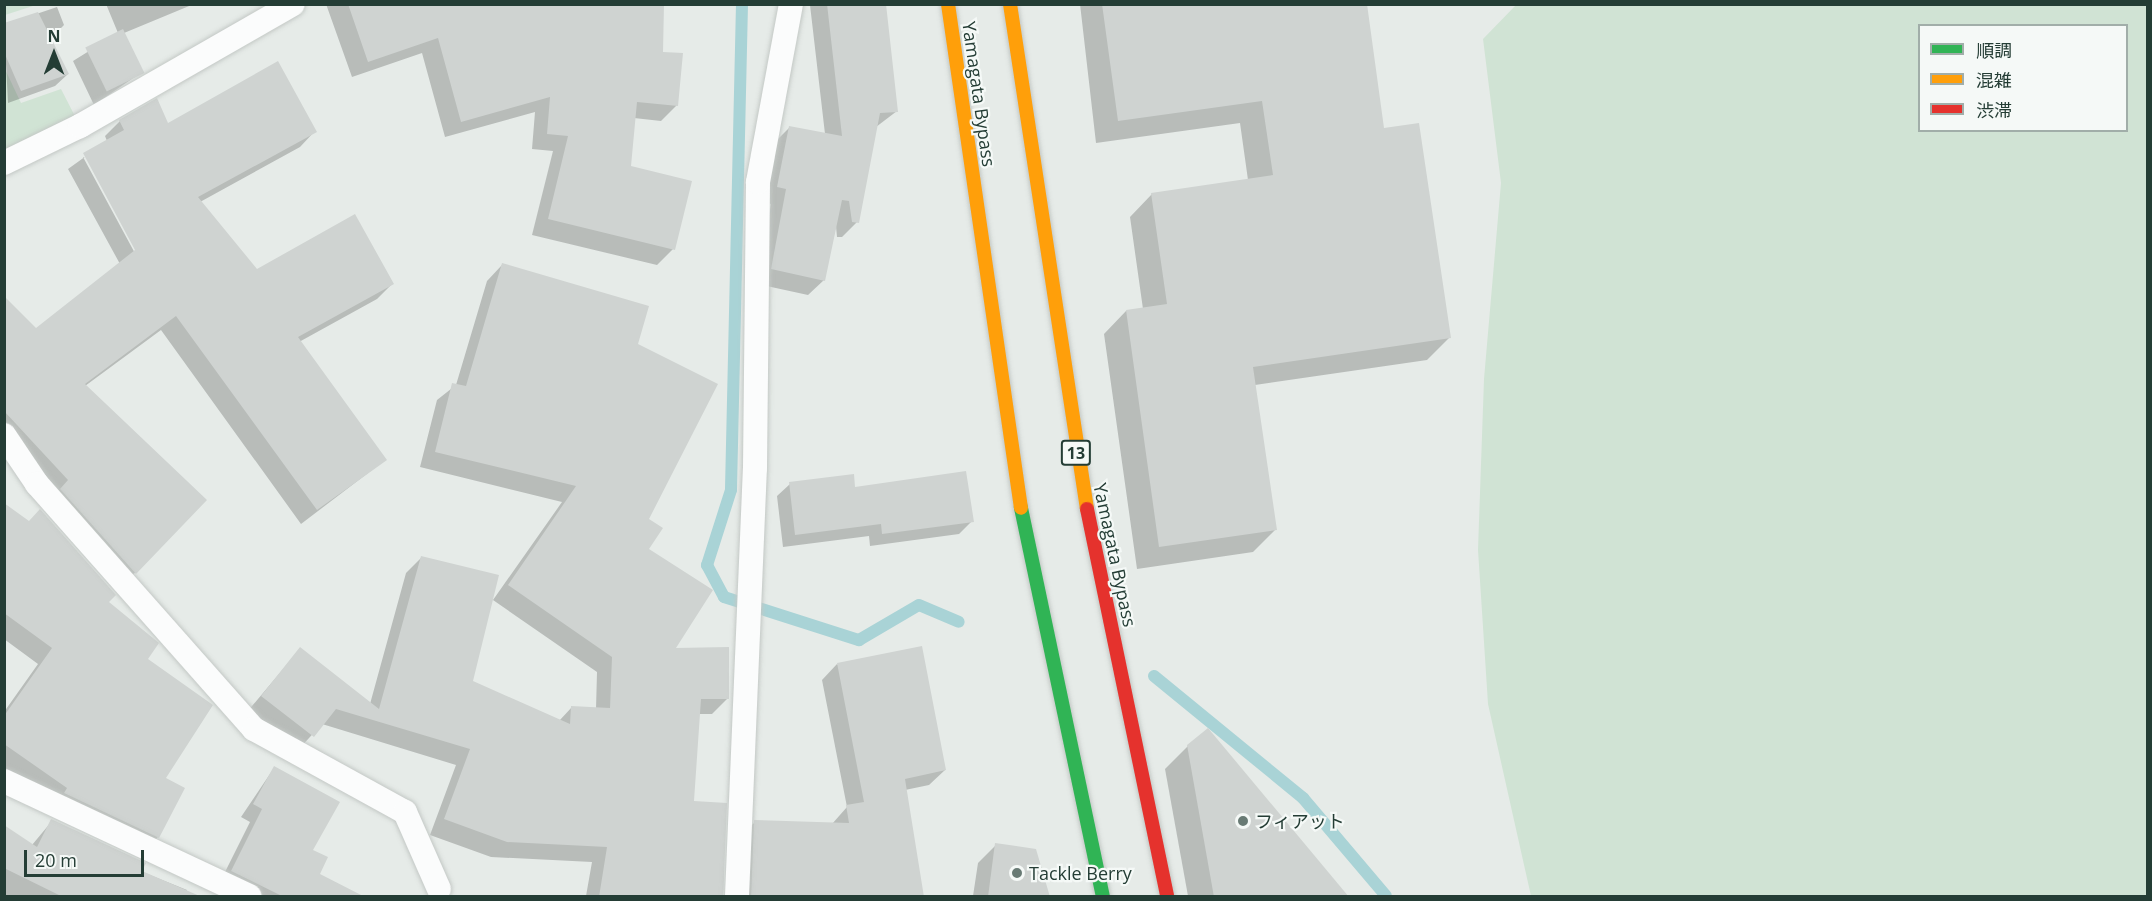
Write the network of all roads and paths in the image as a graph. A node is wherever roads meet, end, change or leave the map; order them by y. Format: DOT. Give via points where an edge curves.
graph roads {
  1 [pos="293,4"];
  2 [pos="791,4"];
  3 [pos="948,4"];
  4 [pos="1010,4"];
  5 [pos="4,163"];
  6 [pos="4,435"];
  7 [pos="4,781"];
  8 [pos="439,889"];
  9 [pos="249,897"];
  10 [pos="737,897"];
  11 [pos="1103,897"];
  12 [pos="1167,897"];
  1 -- 5 [label="lane" via="120,104"];
  2 -- 10 [label="lane" via="758,182 751,566"];
  3 -- 11 [label="highway, Yamagata Bypass" via="1018,493"];
  4 -- 12 [label="highway, Yamagata Bypass / 13" via="1081,482"];
  6 -- 8 [label="lane" via="37,484 254,729 405,812"];
  7 -- 9 [label="lane"];
}
